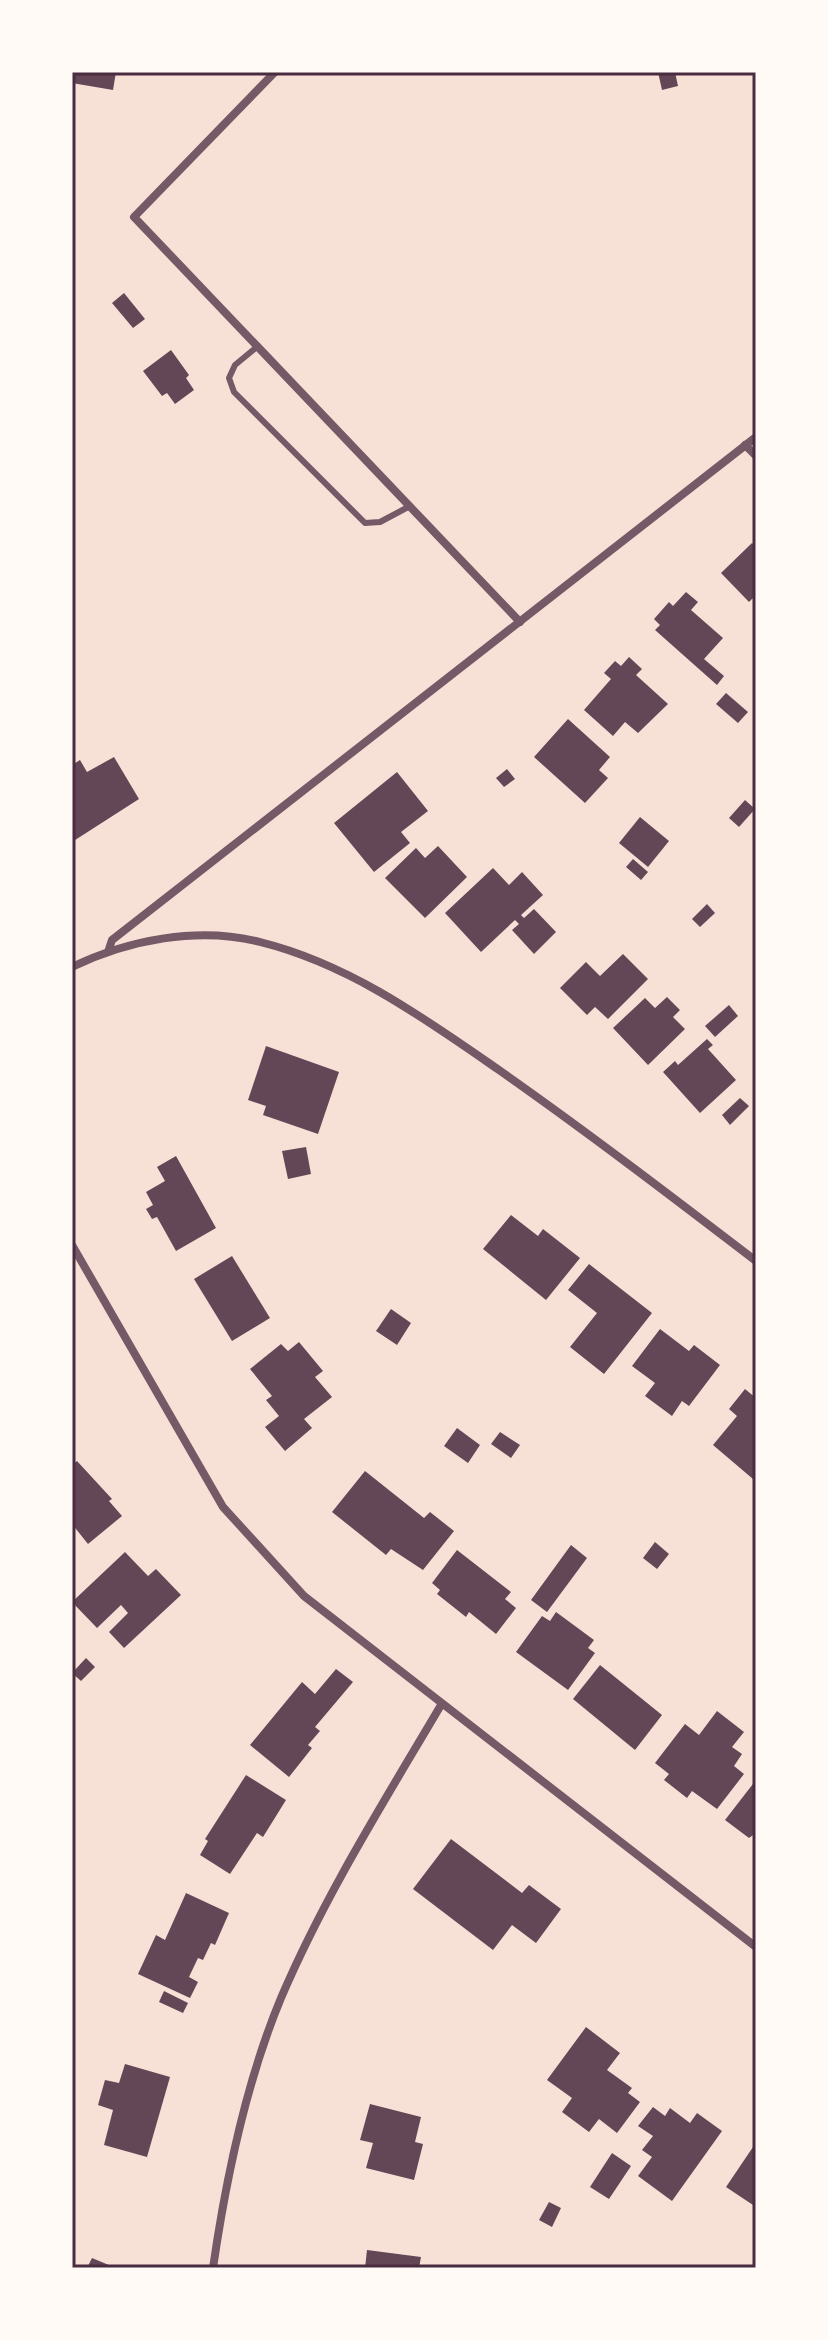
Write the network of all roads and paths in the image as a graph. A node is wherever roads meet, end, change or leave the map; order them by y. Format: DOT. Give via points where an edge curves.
graph roads {
  1 [pos="275,72"];
  2 [pos="258,346"];
  3 [pos="756,437"];
  4 [pos="745,445"];
  5 [pos="756,456"];
  6 [pos="410,506"];
  7 [pos="520,622"];
  8 [pos="109,949"];
  9 [pos="72,967"];
  10 [pos="72,1245"];
  11 [pos="756,1261"];
  12 [pos="441,1705"];
  13 [pos="756,1947"];
  14 [pos="213,2268"];
  1 -- 2 [label="street" via="134,217"];
  2 -- 6 [label="street"];
  2 -- 6 [label="lane" via="235,365 229,378 234,392 365,523 380,522"];
  3 -- 4 [label="street"];
  4 -- 5 [label="street"];
  4 -- 7 [label="street"];
  6 -- 7 [label="street"];
  7 -- 8 [label="street" via="112,940"];
  8 -- 9 [label="street"];
  8 -- 11 [label="street" via="183,935 257,941 322,962 412,1009 584,1130"];
  10 -- 12 [label="street" via="223,1507 304,1596"];
  12 -- 13 [label="street"];
  12 -- 14 [label="street" via="333,1887 281,1999 251,2085"];
}
